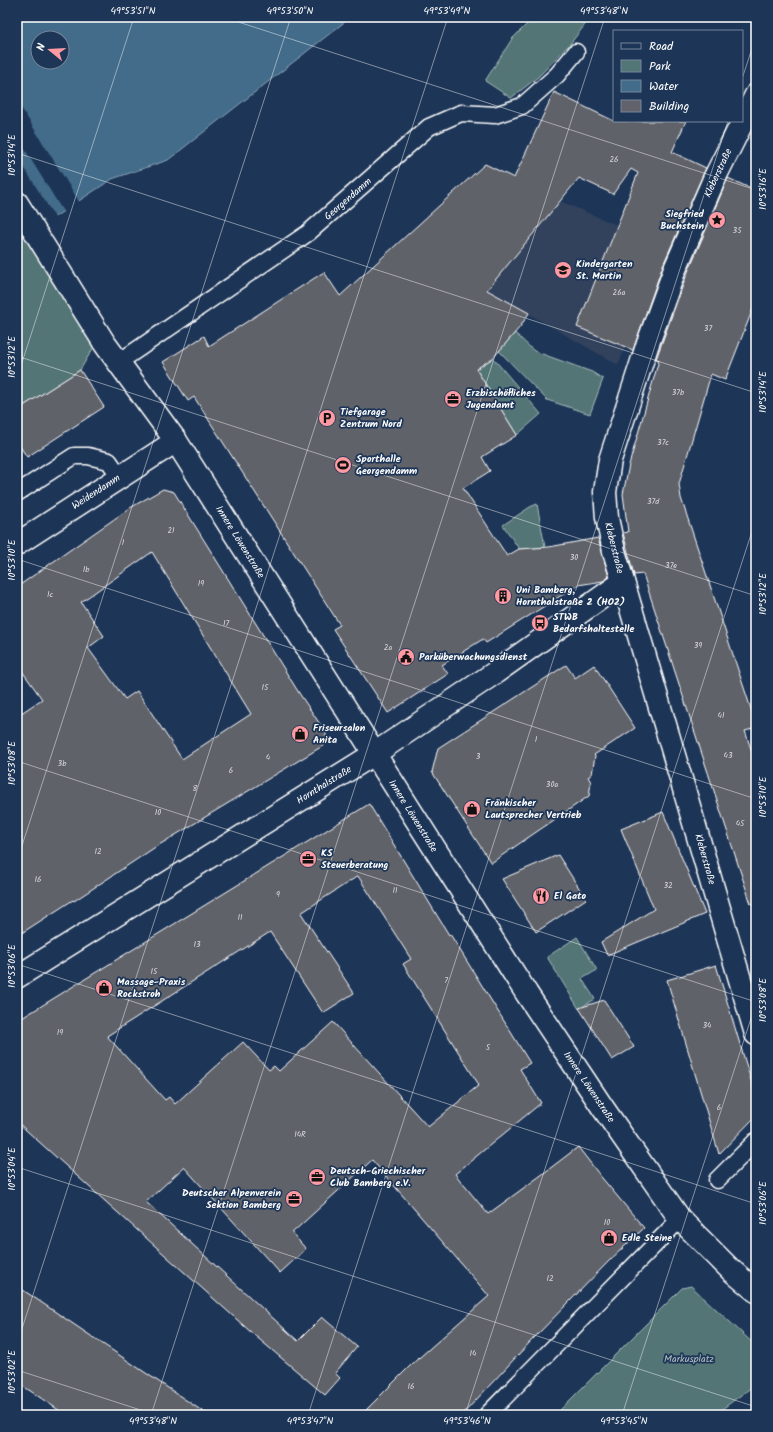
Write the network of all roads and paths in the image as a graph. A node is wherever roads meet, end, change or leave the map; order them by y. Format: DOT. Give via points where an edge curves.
graph roads {
  1 [pos="576,52"];
  2 [pos="756,95"];
  3 [pos="743,121"];
  4 [pos="742,122"];
  5 [pos="17,204"];
  6 [pos="119,362"];
  7 [pos="176,441"];
  8 [pos="120,477"];
  9 [pos="17,493"];
  10 [pos="17,544"];
  11 [pos="623,582"];
  12 [pos="374,754"];
  13 [pos="17,977"];
  14 [pos="756,1034"];
  15 [pos="756,1141"];
  16 [pos="717,1180"];
  17 [pos="680,1219"];
  18 [pos="756,1291"];
  19 [pos="487,1415"];
  1 -- 6 [label="lane, Georgendamm" via="557,75 522,106 495,115 461,114 429,127 308,233"];
  2 -- 3 [label="street, Kleberstraße"];
  4 -- 11 [label="street, Kleberstraße" via="715,177 675,269 639,368 610,460 605,492 607,518"];
  5 -- 6 [label="street, Innere Löwenstraße" via="91,323"];
  6 -- 7 [label="street, Innere Löwenstraße"];
  7 -- 8 [label="street, Weidendamm"];
  7 -- 12 [label="street, Innere Löwenstraße"];
  8 -- 9 [label="lane" via="109,461 74,456"];
  8 -- 10 [label="street, Weidendamm"];
  11 -- 12 [label="street, Hornthalstraße"];
  11 -- 14 [label="street, Kleberstraße"];
  12 -- 13 [label="street, Hornthalstraße"];
  12 -- 17 [label="street, Innere Löwenstraße" via="527,994"];
  15 -- 16 [label="lane"];
  17 -- 18 [label="street, Innere Löwenstraße"];
  17 -- 19 [label="lane"];
}
